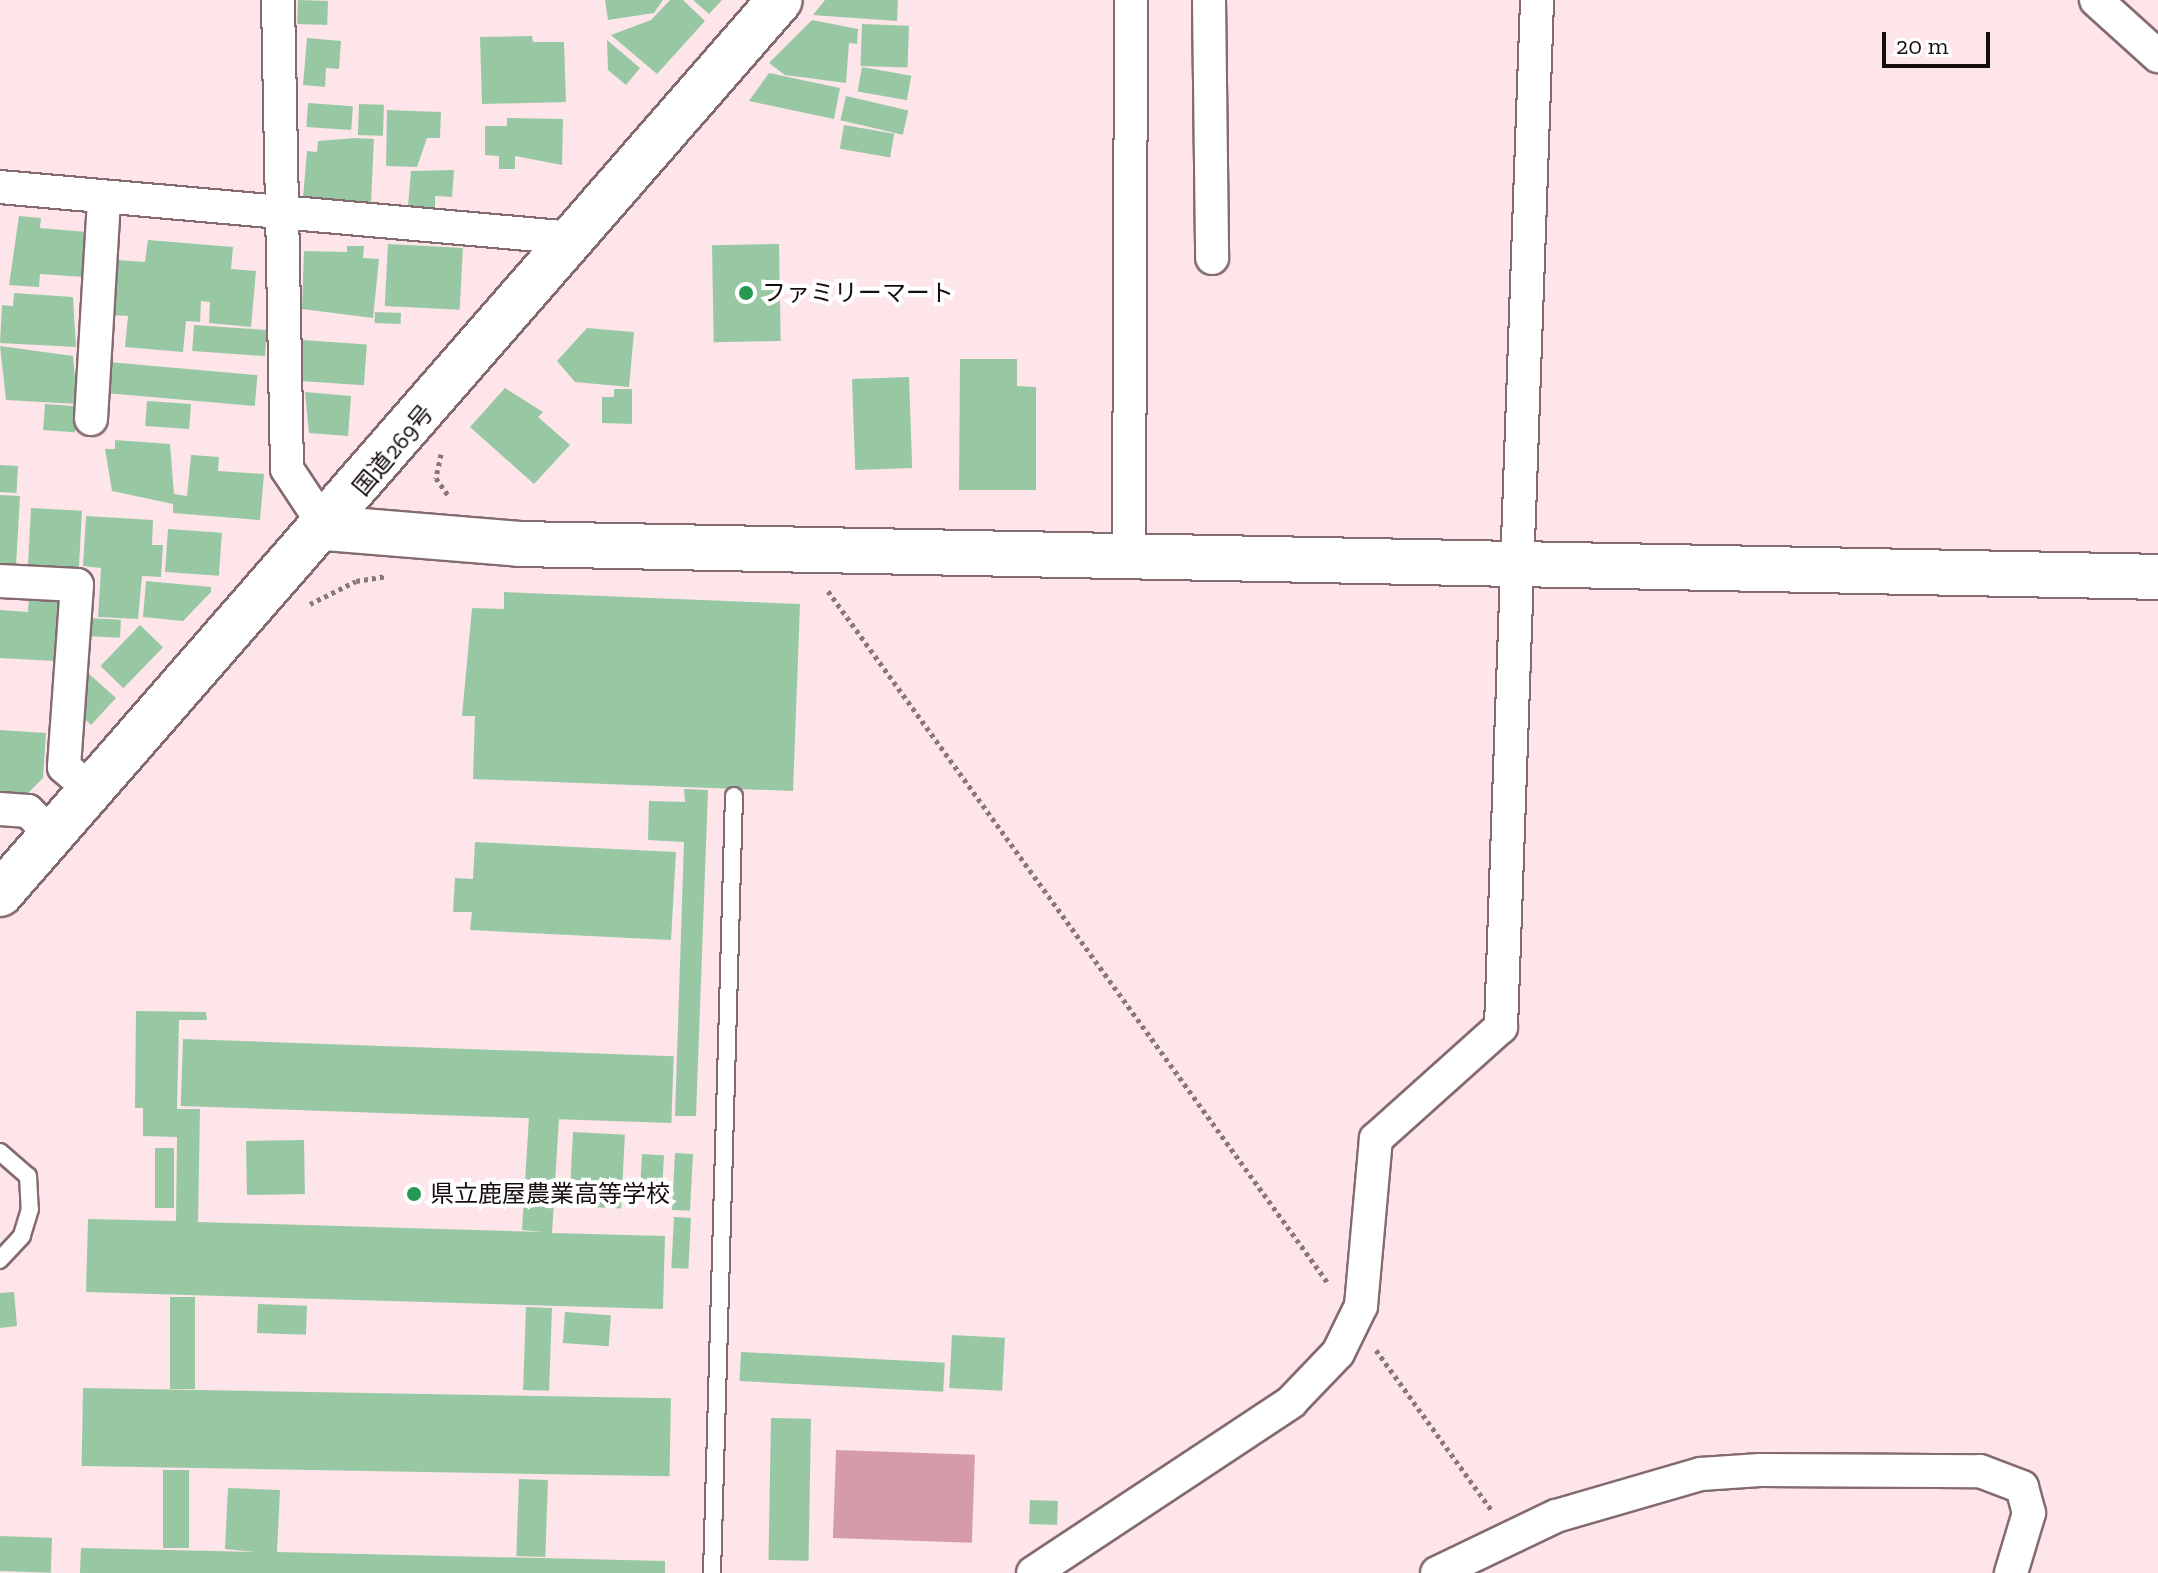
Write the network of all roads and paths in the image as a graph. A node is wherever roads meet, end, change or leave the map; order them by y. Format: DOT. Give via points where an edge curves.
graph roads {
  1 [pos="278,0"];
  2 [pos="780,0"];
  3 [pos="1131,0"];
  4 [pos="1209,0"];
  5 [pos="1537,0"];
  6 [pos="2096,0"];
  7 [pos="2158,56"];
  8 [pos="0,187"];
  9 [pos="104,197"];
  10 [pos="282,212"];
  11 [pos="573,238"];
  12 [pos="1212,258"];
  13 [pos="91,419"];
  14 [pos="448,438"];
  15 [pos="464,503"];
  16 [pos="326,528"];
  17 [pos="1129,553"];
  18 [pos="1518,566"];
  19 [pos="398,576"];
  20 [pos="2158,577"];
  21 [pos="0,581"];
  22 [pos="824,584"];
  23 [pos="300,611"];
  24 [pos="95,793"];
  25 [pos="734,796"];
  26 [pos="0,809"];
  27 [pos="54,837"];
  28 [pos="0,894"];
  29 [pos="0,1152"];
  30 [pos="0,1260"];
  31 [pos="1333,1291"];
  32 [pos="1370,1342"];
  33 [pos="1500,1522"];
  34 [pos="712,1573"];
  35 [pos="1033,1573"];
  36 [pos="1437,1573"];
  37 [pos="2011,1573"];
  1 -- 10 [label="street"];
  2 -- 11 [label="main road, 国道269号"];
  3 -- 17 [label="street"];
  4 -- 12 [label="street"];
  5 -- 18 [label="street"];
  6 -- 7 [label="street"];
  8 -- 9 [label="street"];
  9 -- 10 [label="street"];
  9 -- 13 [label="street"];
  10 -- 11 [label="street"];
  10 -- 16 [label="street" via="287,469"];
  11 -- 16 [label="main road, 国道269号"];
  14 -- 15 [label="path" via="436,478 441,491"];
  16 -- 17 [label="main road" via="519,544"];
  16 -- 24 [label="main road, 国道269号"];
  17 -- 18 [label="main road"];
  18 -- 20 [label="main road"];
  18 -- 35 [label="street" via="1501,1027 1376,1139 1361,1306 1338,1353 1291,1402"];
  19 -- 23 [label="path" via="356,581"];
  21 -- 24 [label="street" via="77,585 64,767"];
  22 -- 31 [label="path"];
  24 -- 27 [label="main road, 国道269号"];
  25 -- 34 [label="lane"];
  26 -- 27 [label="street" via="28,811"];
  27 -- 28 [label="main road, 国道269号"];
  29 -- 30 [label="lane" via="28,1176 30,1209 22,1236"];
  32 -- 33 [label="path"];
  36 -- 37 [label="street" via="1556,1516 1701,1474 1760,1470 1980,1471 2022,1487 2029,1513"];
}
